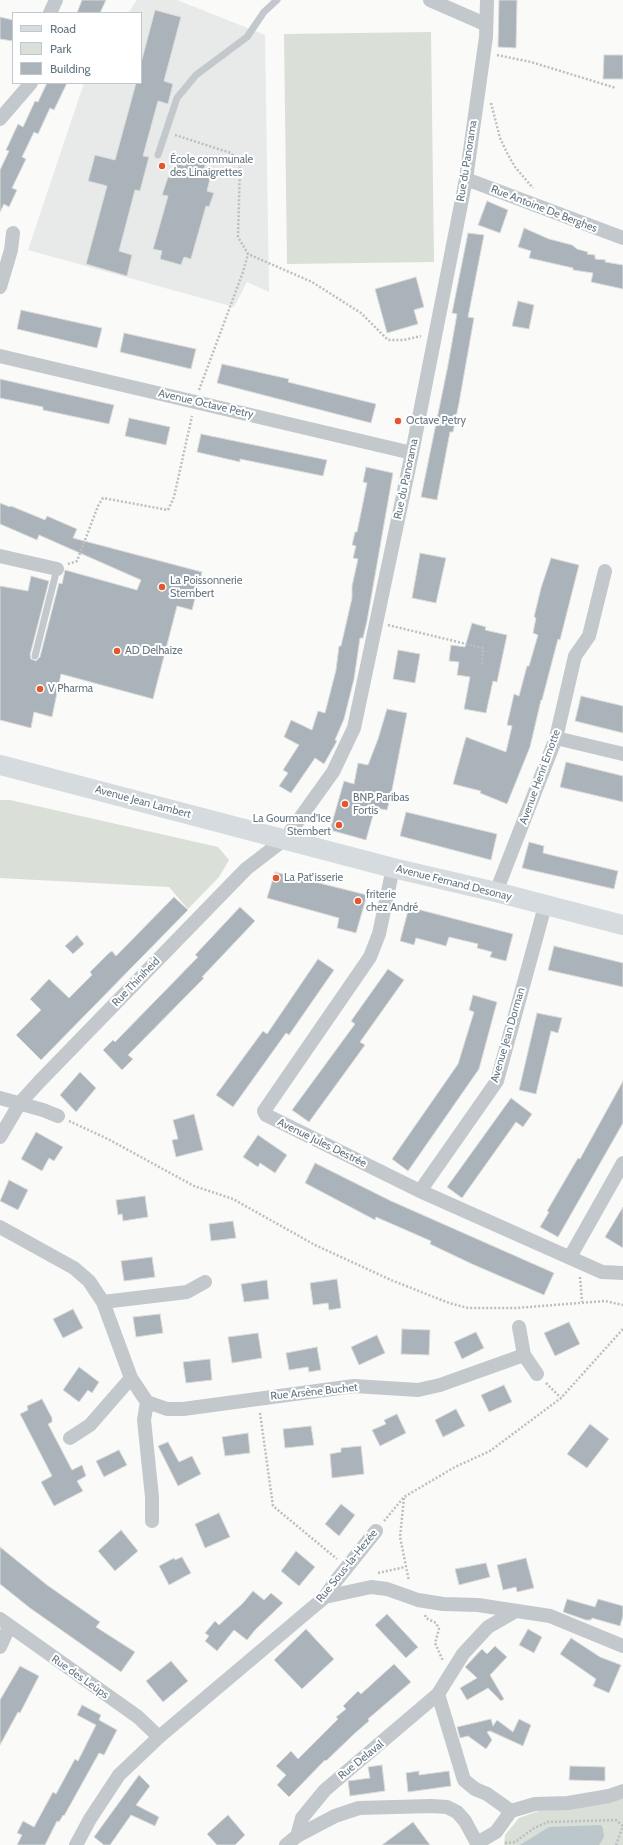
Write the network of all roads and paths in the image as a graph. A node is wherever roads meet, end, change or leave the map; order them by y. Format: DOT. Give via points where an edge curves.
graph roads {
  1 [pos="56,0"];
  2 [pos="277,0"];
  3 [pos="430,0"];
  4 [pos="486,0"];
  5 [pos="50,12"];
  6 [pos="485,24"];
  7 [pos="484,53"];
  8 [pos="30,84"];
  9 [pos="616,88"];
  10 [pos="478,93"];
  11 [pos="0,119"];
  12 [pos="165,132"];
  13 [pos="158,155"];
  14 [pos="466,179"];
  15 [pos="542,208"];
  16 [pos="13,233"];
  17 [pos="623,238"];
  18 [pos="248,254"];
  19 [pos="0,287"];
  20 [pos="436,333"];
  21 [pos="0,356"];
  22 [pos="195,401"];
  23 [pos="412,453"];
  24 [pos="0,556"];
  25 [pos="57,569"];
  26 [pos="605,571"];
  27 [pos="376,622"];
  28 [pos="35,656"];
  29 [pos="482,665"];
  30 [pos="556,738"];
  31 [pos="623,754"];
  32 [pos="0,765"];
  33 [pos="285,839"];
  34 [pos="393,868"];
  35 [pos="496,892"];
  36 [pos="545,906"];
  37 [pos="623,925"];
  38 [pos="0,1098"];
  39 [pos="20,1104"];
  40 [pos="58,1116"];
  41 [pos="0,1137"];
  42 [pos="623,1163"];
  43 [pos="420,1191"];
  44 [pos="0,1227"];
  45 [pos="570,1257"];
  46 [pos="623,1273"];
  47 [pos="205,1282"];
  48 [pos="103,1302"];
  49 [pos="582,1302"];
  50 [pos="623,1305"];
  51 [pos="519,1327"];
  52 [pos="623,1329"];
  53 [pos="524,1355"];
  54 [pos="537,1374"];
  55 [pos="131,1378"];
  56 [pos="258,1398"];
  57 [pos="561,1398"];
  58 [pos="147,1402"];
  59 [pos="70,1438"];
  60 [pos="404,1497"];
  61 [pos="152,1520"];
  62 [pos="376,1530"];
  63 [pos="346,1567"];
  64 [pos="325,1597"];
  65 [pos="418,1600"];
  66 [pos="516,1611"];
  67 [pos="426,1618"];
  68 [pos="5,1623"];
  69 [pos="623,1646"];
  70 [pos="0,1647"];
  71 [pos="441,1657"];
  72 [pos="438,1694"];
  73 [pos="159,1737"];
  74 [pos="623,1791"];
  75 [pos="511,1811"];
  76 [pos="623,1826"];
  77 [pos="297,1836"];
  78 [pos="478,1844"];
  79 [pos="76,1845"];
  80 [pos="286,1845"];
  81 [pos="616,1845"];
  1 -- 5 [label="street"];
  2 -- 12 [label="lane" via="264,12 247,37 196,75 177,98"];
  3 -- 6 [label="street"];
  4 -- 6 [label="street, Rue du Panorama"];
  6 -- 7 [label="street, Rue du Panorama"];
  7 -- 9 [label="path" via="531,62"];
  7 -- 10 [label="street, Rue du Panorama"];
  8 -- 11 [label="street"];
  10 -- 14 [label="street, Rue du Panorama"];
  10 -- 15 [label="path" via="492,105 506,153 525,180 538,192"];
  12 -- 13 [label="lane"];
  12 -- 18 [label="path" via="231,153 240,165 238,237"];
  14 -- 15 [label="street, Rue Antoine De Berghes"];
  14 -- 20 [label="street, Rue du Panorama"];
  15 -- 17 [label="street, Rue Antoine De Berghes"];
  16 -- 19 [label="street"];
  18 -- 20 [label="path" via="312,282 361,313 388,340 404,340"];
  18 -- 22 [label="path"];
  20 -- 23 [label="street, Rue du Panorama"];
  21 -- 22 [label="street, Avenue Octave Petry"];
  22 -- 23 [label="street, Avenue Octave Petry"];
  22 -- 25 [label="path" via="174,497 168,510 103,498 78,561"];
  23 -- 27 [label="street, Rue du Panorama"];
  24 -- 25 [label="street"];
  25 -- 28 [label="lane"];
  26 -- 30 [label="street, Avenue Henri Ernotte" via="589,636 575,656"];
  27 -- 29 [label="path" via="483,648"];
  27 -- 33 [label="street, Rue du Panorama" via="354,728 333,772"];
  30 -- 31 [label="street"];
  30 -- 35 [label="street, Avenue Henri Ernotte"];
  32 -- 33 [label="main road, Avenue Jean Lambert"];
  33 -- 34 [label="main road, Avenue Fernand Desonay"];
  33 -- 39 [label="street, Rue Thiniheid" via="246,869"];
  34 -- 35 [label="main road, Avenue Fernand Desonay"];
  34 -- 43 [label="street, Avenue Jules Destrée" via="379,934 370,957 264,1111 266,1115"];
  35 -- 36 [label="main road, Avenue Fernand Desonay"];
  36 -- 37 [label="main road, Avenue Fernand Desonay"];
  36 -- 43 [label="street, Avenue Jean Dorman" via="497,1081"];
  38 -- 39 [label="street"];
  39 -- 40 [label="street"];
  39 -- 41 [label="street, Rue Thiniheid"];
  40 -- 49 [label="path" via="108,1139 194,1186 233,1199 315,1245 449,1303 468,1308 508,1308"];
  42 -- 45 [label="street"];
  43 -- 45 [label="street, Avenue Jules Destrée"];
  44 -- 48 [label="street" via="74,1268 88,1281"];
  45 -- 46 [label="street, Avenue Jules Destrée" via="602,1272"];
  45 -- 49 [label="path" via="580,1277"];
  47 -- 48 [label="street" via="187,1292"];
  48 -- 55 [label="street"];
  49 -- 50 [label="path" via="605,1301"];
  51 -- 53 [label="street"];
  52 -- 57 [label="path, Rue Sous-la-Hezée"];
  53 -- 54 [label="street"];
  53 -- 56 [label="street, Rue Arsène Buchet" via="440,1385 418,1390 354,1386"];
  54 -- 57 [label="path"];
  55 -- 58 [label="street"];
  55 -- 59 [label="street" via="90,1425"];
  56 -- 58 [label="street, Rue Arsène Buchet" via="183,1409 167,1408"];
  56 -- 63 [label="path" via="273,1506"];
  57 -- 60 [label="path, Rue Sous-la-Hezée" via="490,1450"];
  58 -- 61 [label="street" via="144,1420"];
  60 -- 62 [label="path, Rue Sous-la-Hezée"];
  60 -- 65 [label="path" via="400,1537 407,1578"];
  62 -- 63 [label="street, Rue Sous-la-Hezée"];
  63 -- 64 [label="street, Rue Sous-la-Hezée"];
  64 -- 65 [label="street" via="371,1587 387,1588"];
  64 -- 73 [label="street, Rue Sous-la-Hezée"];
  65 -- 66 [label="street" via="443,1604 478,1604"];
  66 -- 69 [label="street" via="550,1616"];
  66 -- 72 [label="street, Rue Delaval" via="488,1627 462,1654"];
  67 -- 71 [label="path" via="436,1623 439,1629 435,1643"];
  68 -- 70 [label="street"];
  68 -- 73 [label="street, Rue des Leûps" via="138,1717"];
  72 -- 75 [label="street" via="464,1780"];
  72 -- 77 [label="street, Rue Delaval" via="325,1790 302,1818"];
  73 -- 79 [label="street, Rue Sous-la-Hezée" via="119,1775 90,1818"];
  74 -- 75 [label="street" via="609,1796 535,1804"];
  75 -- 78 [label="street" via="496,1832"];
  76 -- 78 [label="path" via="616,1820 548,1822 534,1828 515,1842"];
  76 -- 81 [label="path"];
  77 -- 78 [label="street" via="334,1816 358,1808 431,1806 447,1807 457,1812"];
  77 -- 80 [label="street"];
}
